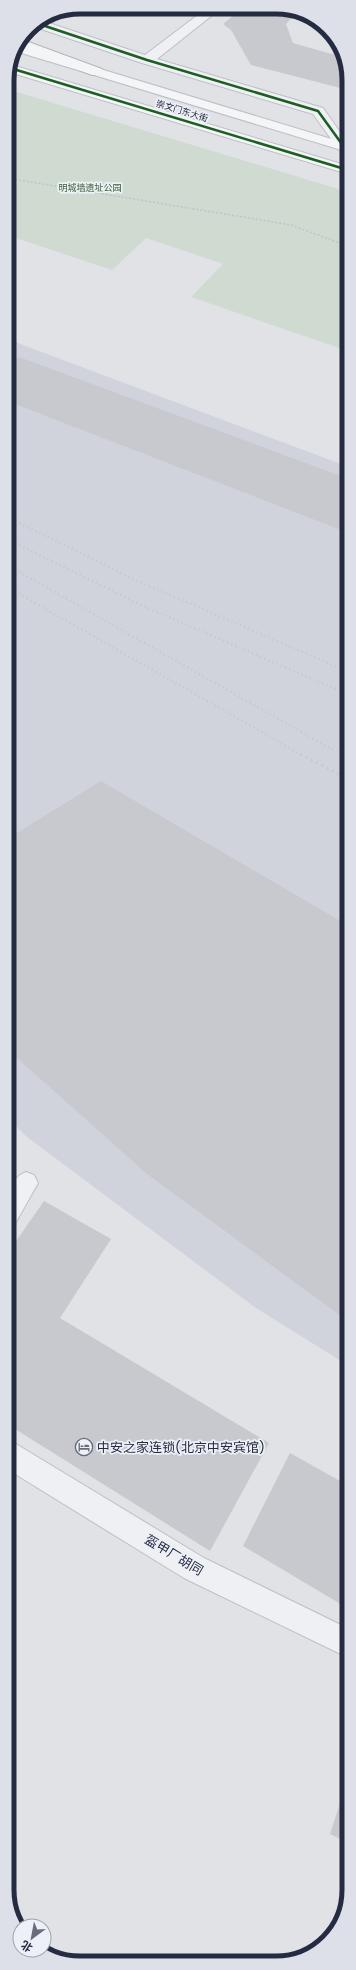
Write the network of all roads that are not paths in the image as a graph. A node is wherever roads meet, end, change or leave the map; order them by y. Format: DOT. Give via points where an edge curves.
graph roads {
  1 [pos="206,14"];
  2 [pos="43,25"];
  3 [pos="25,44"];
  4 [pos="22,49"];
  5 [pos="147,60"];
  6 [pos="15,69"];
  7 [pos="98,72"];
  8 [pos="342,140"];
  9 [pos="342,145"];
  10 [pos="342,168"];
  11 [pos="26,1183"];
  12 [pos="14,1203"];
  13 [pos="14,1456"];
  14 [pos="342,1641"];
  1 -- 5 [label="street"];
  2 -- 5 [label="street"];
  3 -- 7 [label="main road"];
  4 -- 7 [label="main road, 崇文门东大街"];
  5 -- 8 [label="street" via="318,111"];
  6 -- 10 [label="main road, 崇文门东大街"];
  7 -- 9 [label="main road, 崇文门东大街"];
  11 -- 12 [label="street"];
  13 -- 14 [label="street, 盔甲厂胡同" via="194,1568"];
}
